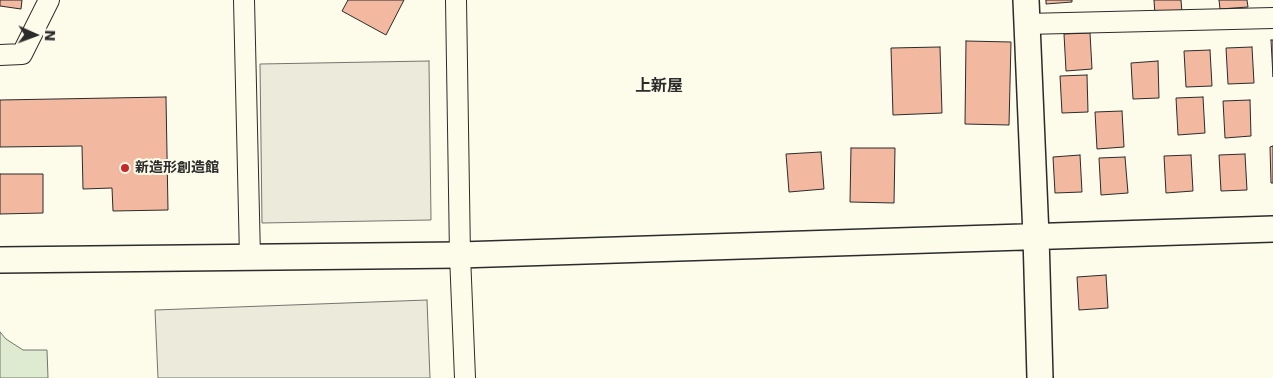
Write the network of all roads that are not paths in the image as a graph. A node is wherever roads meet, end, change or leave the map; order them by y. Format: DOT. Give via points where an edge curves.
graph roads {
  1 [pos="49,0"];
  2 [pos="244,0"];
  3 [pos="456,0"];
  4 [pos="1026,12"];
  5 [pos="1273,18"];
  6 [pos="0,55"];
  7 [pos="1273,229"];
  8 [pos="1036,236"];
  9 [pos="460,255"];
  10 [pos="250,257"];
  11 [pos="0,260"];
  12 [pos="465,378"];
  13 [pos="1040,378"];
  1 -- 6 [label="street" via="22,54"];
  2 -- 10 [label="street"];
  3 -- 9 [label="street"];
  4 -- 5 [label="street"];
  4 -- 8 [label="street"];
  7 -- 8 [label="street"];
  8 -- 9 [label="street"];
  8 -- 13 [label="street"];
  9 -- 10 [label="street"];
  9 -- 12 [label="street"];
  10 -- 11 [label="street"];
}
